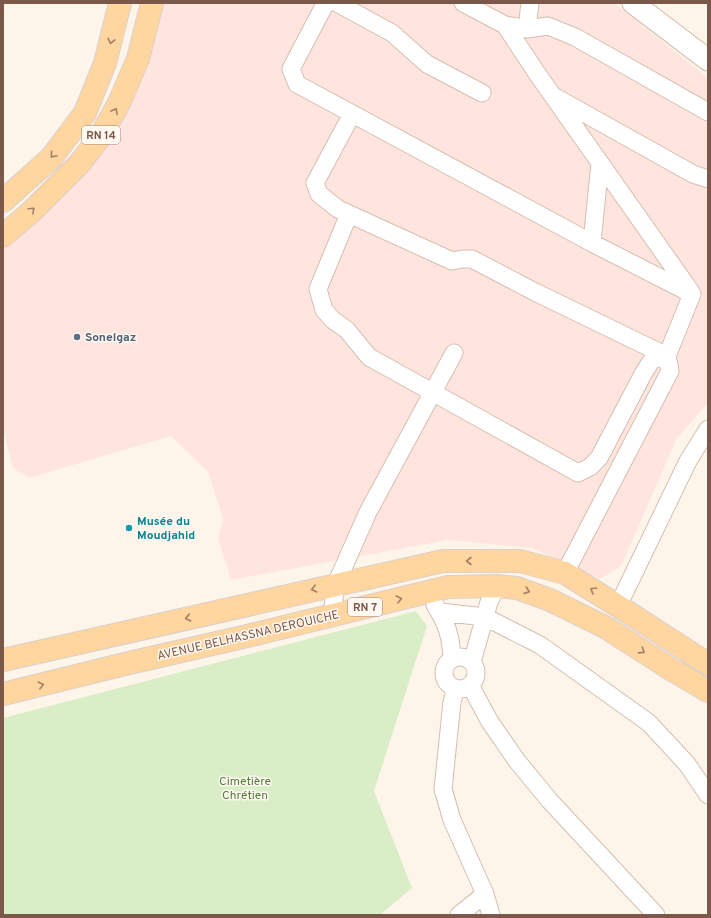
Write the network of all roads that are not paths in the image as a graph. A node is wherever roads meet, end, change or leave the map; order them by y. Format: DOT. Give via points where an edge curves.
graph roads {
  1 [pos="120,3"];
  2 [pos="152,3"];
  3 [pos="328,3"];
  4 [pos="338,3"];
  5 [pos="463,3"];
  6 [pos="530,3"];
  7 [pos="633,3"];
  8 [pos="482,8"];
  9 [pos="506,25"];
  10 [pos="527,29"];
  11 [pos="708,60"];
  12 [pos="482,93"];
  13 [pos="552,95"];
  14 [pos="708,112"];
  15 [pos="352,114"];
  16 [pos="600,163"];
  17 [pos="708,179"];
  18 [pos="3,202"];
  19 [pos="349,214"];
  20 [pos="3,236"];
  21 [pos="592,242"];
  22 [pos="692,294"];
  23 [pos="454,352"];
  24 [pos="666,356"];
  25 [pos="433,392"];
  26 [pos="708,429"];
  27 [pos="565,573"];
  28 [pos="336,584"];
  29 [pos="497,586"];
  30 [pos="426,593"];
  31 [pos="618,606"];
  32 [pos="440,612"];
  33 [pos="332,616"];
  34 [pos="485,617"];
  35 [pos="452,659"];
  36 [pos="3,660"];
  37 [pos="472,662"];
  38 [pos="708,664"];
  39 [pos="463,687"];
  40 [pos="708,691"];
  41 [pos="3,694"];
  42 [pos="708,795"];
  43 [pos="485,894"];
  44 [pos="459,915"];
  45 [pos="491,915"];
  46 [pos="656,915"];
  1 -- 18 [label="main road, RN 14, one-way" via="105,63 85,113 51,158"];
  20 -- 2 [label="main road, RN 14, one-way" via="80,163 100,137 138,59"];
  3 -- 15 [label="street" via="324,6 291,69 297,84"];
  4 -- 12 [label="street" via="392,33 427,64"];
  5 -- 8 [label="street"];
  6 -- 10 [label="street"];
  7 -- 11 [label="street"];
  8 -- 9 [label="street"];
  9 -- 10 [label="street"];
  9 -- 13 [label="street"];
  10 -- 14 [label="street" via="548,26 575,38"];
  13 -- 16 [label="street"];
  13 -- 17 [label="street" via="693,174"];
  15 -- 19 [label="street" via="315,183 319,194"];
  15 -- 21 [label="street"];
  16 -- 21 [label="street"];
  16 -- 22 [label="street"];
  19 -- 24 [label="street" via="452,261 472,259"];
  19 -- 25 [label="street" via="318,289 324,310 347,330 369,357"];
  21 -- 22 [label="street"];
  22 -- 24 [label="street"];
  23 -- 25 [label="street"];
  24 -- 25 [label="street" via="652,360 599,458 590,467 578,473"];
  24 -- 27 [label="street" via="670,371"];
  25 -- 28 [label="street" via="368,512"];
  26 -- 31 [label="street" via="688,461"];
  27 -- 28 [label="main road, RN 7, one-way" via="520,561 443,560"];
  31 -- 27 [label="main road, RN 7, one-way"];
  28 -- 33 [label="street"];
  28 -- 36 [label="main road, RN 7, one-way"];
  29 -- 30 [label="main road, AVENUE BELHASSNA DEROUICHE / RN 7" via="448,587"];
  29 -- 34 [label="street"];
  29 -- 40 [label="main road, AVENUE BELHASSNA DEROUICHE / RN 7, one-way" via="517,588 550,600 605,627"];
  30 -- 32 [label="street"];
  33 -- 30 [label="main road, AVENUE BELHASSNA DEROUICHE / RN 7, one-way"];
  31 -- 38 [label="main road, RN 7"];
  32 -- 34 [label="street"];
  32 -- 35 [label="street" via="445,620 451,643"];
  41 -- 33 [label="main road, AVENUE BELHASSNA DEROUICHE / RN 7, one-way"];
  34 -- 37 [label="street"];
  34 -- 42 [label="street" via="540,645 649,723 687,764"];
  35 -- 37 [label="street" via="462,657"];
  35 -- 39 [label="street" via="445,667 445,678 448,682"];
  37 -- 39 [label="street" via="476,677"];
  39 -- 43 [label="street" via="452,702 443,789 452,820"];
  39 -- 46 [label="street" via="550,801"];
  43 -- 44 [label="street"];
  43 -- 45 [label="street"];
}
